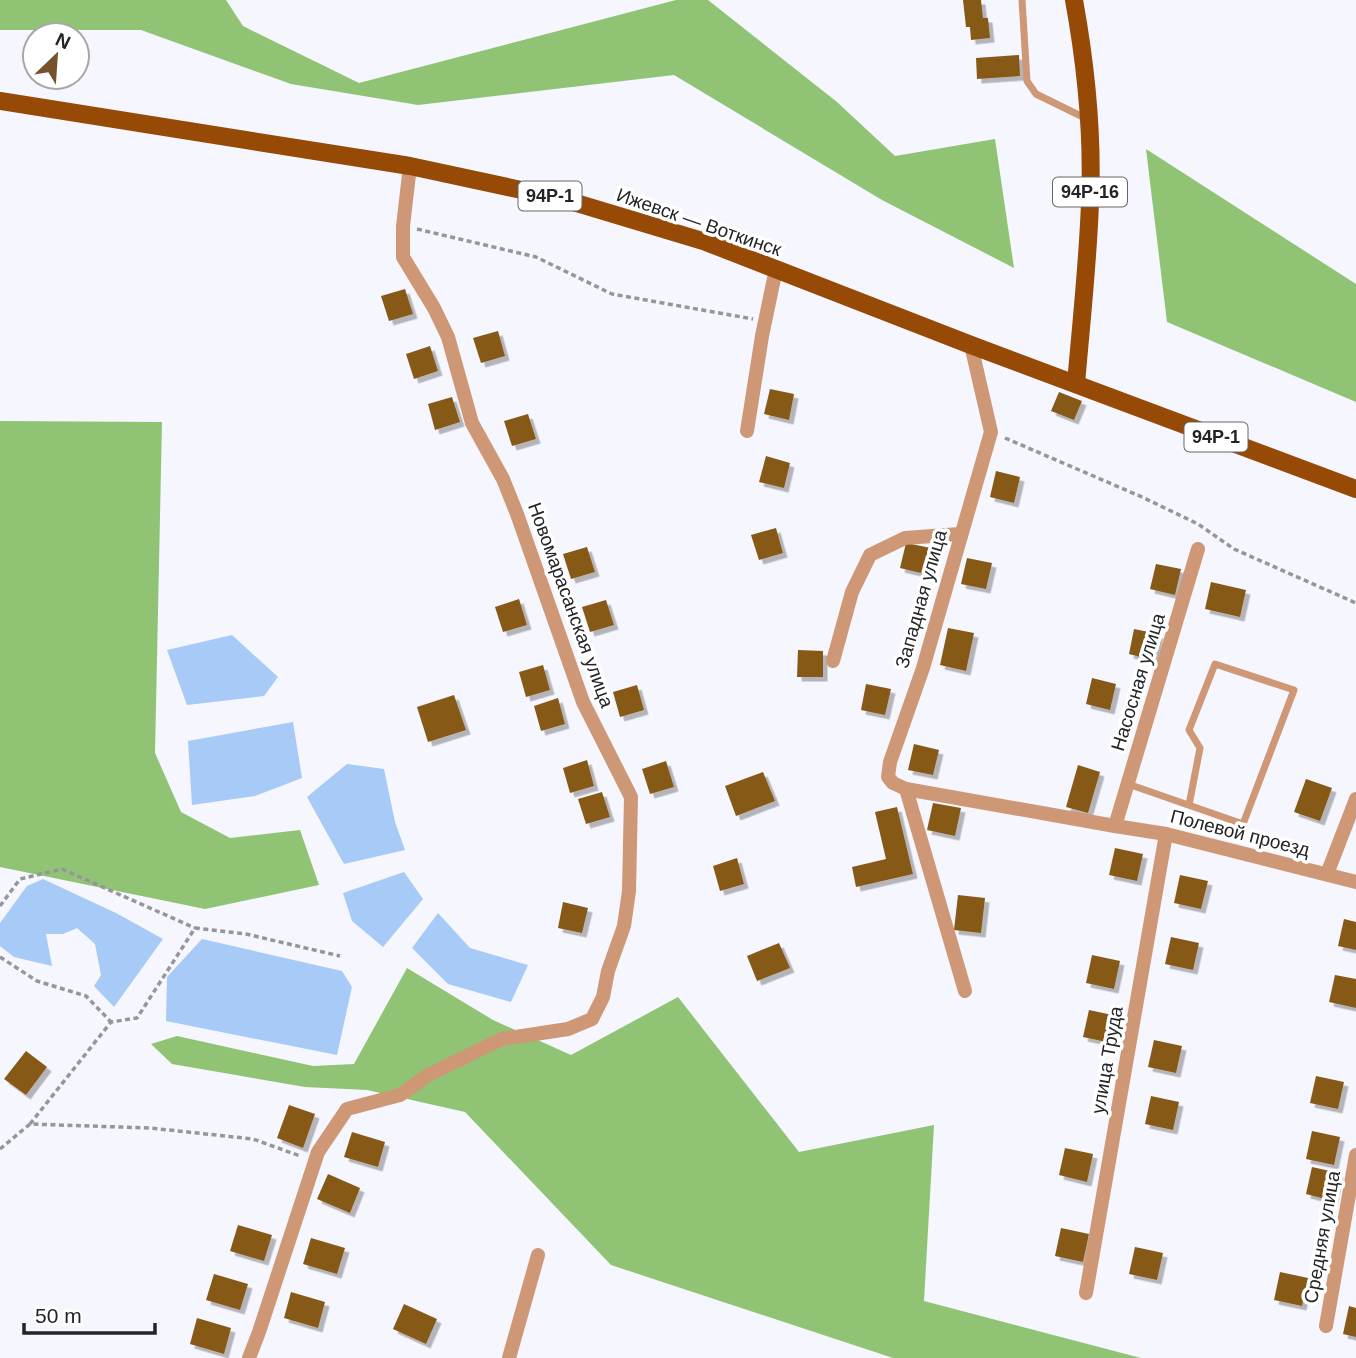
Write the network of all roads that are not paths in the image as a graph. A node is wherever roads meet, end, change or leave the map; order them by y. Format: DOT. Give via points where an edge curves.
graph roads {
  1 [pos="1022,0"];
  2 [pos="1074,0"];
  3 [pos="0,101"];
  4 [pos="1089,120"];
  5 [pos="410,166"];
  6 [pos="776,269"];
  7 [pos="971,345"];
  8 [pos="1076,384"];
  9 [pos="747,431"];
  10 [pos="1356,489"];
  11 [pos="960,534"];
  12 [pos="1198,549"];
  13 [pos="832,661"];
  14 [pos="1127,784"];
  15 [pos="906,789"];
  16 [pos="1356,799"];
  17 [pos="1189,805"];
  18 [pos="1115,826"];
  19 [pos="1166,834"];
  20 [pos="1327,874"];
  21 [pos="1356,882"];
  22 [pos="965,991"];
  23 [pos="1356,1154"];
  24 [pos="538,1255"];
  25 [pos="1086,1293"];
  26 [pos="1326,1326"];
  27 [pos="249,1358"];
  28 [pos="509,1358"];
  1 -- 4 [label="lane" via="1027,81 1036,94"];
  2 -- 4 [label="main road, 94Р-16"];
  3 -- 5 [label="main road, Ижевск — Воткинск / 94Р-1"];
  4 -- 8 [label="main road, 94Р-16" via="1090,201"];
  5 -- 6 [label="main road, Ижевск — Воткинск / 94Р-1" via="563,199 706,242"];
  5 -- 27 [label="street, Новомарасанская улица" via="403,257 448,337 472,422 517,514 583,702 631,797 629,891 624,926 592,1019 568,1029 502,1039 428,1075 400,1095 347,1109 318,1152"];
  6 -- 7 [label="main road, Ижевск — Воткинск / 94Р-1"];
  6 -- 9 [label="street"];
  7 -- 8 [label="main road, Ижевск — Воткинск / 94Р-1"];
  7 -- 11 [label="street, Западная улица" via="991,432"];
  8 -- 10 [label="main road, Ижевск — Воткинск / 94Р-1"];
  11 -- 13 [label="street" via="905,538 870,555 852,592"];
  11 -- 15 [label="street, Западная улица" via="923,668 890,762 888,776"];
  12 -- 14 [label="street, Насосная улица"];
  14 -- 17 [label="lane"];
  14 -- 18 [label="street, Насосная улица"];
  15 -- 18 [label="street, Полевой проезд"];
  15 -- 22 [label="street"];
  16 -- 20 [label="street"];
  17 -- 17 [label="lane" via="1242,824 1294,690 1215,664 1189,730 1200,748"];
  18 -- 19 [label="street, Полевой проезд"];
  19 -- 20 [label="street, Полевой проезд"];
  19 -- 25 [label="street, улица Труда"];
  20 -- 21 [label="street, Полевой проезд"];
  23 -- 26 [label="street, Средняя улица"];
  24 -- 28 [label="street"];
}
